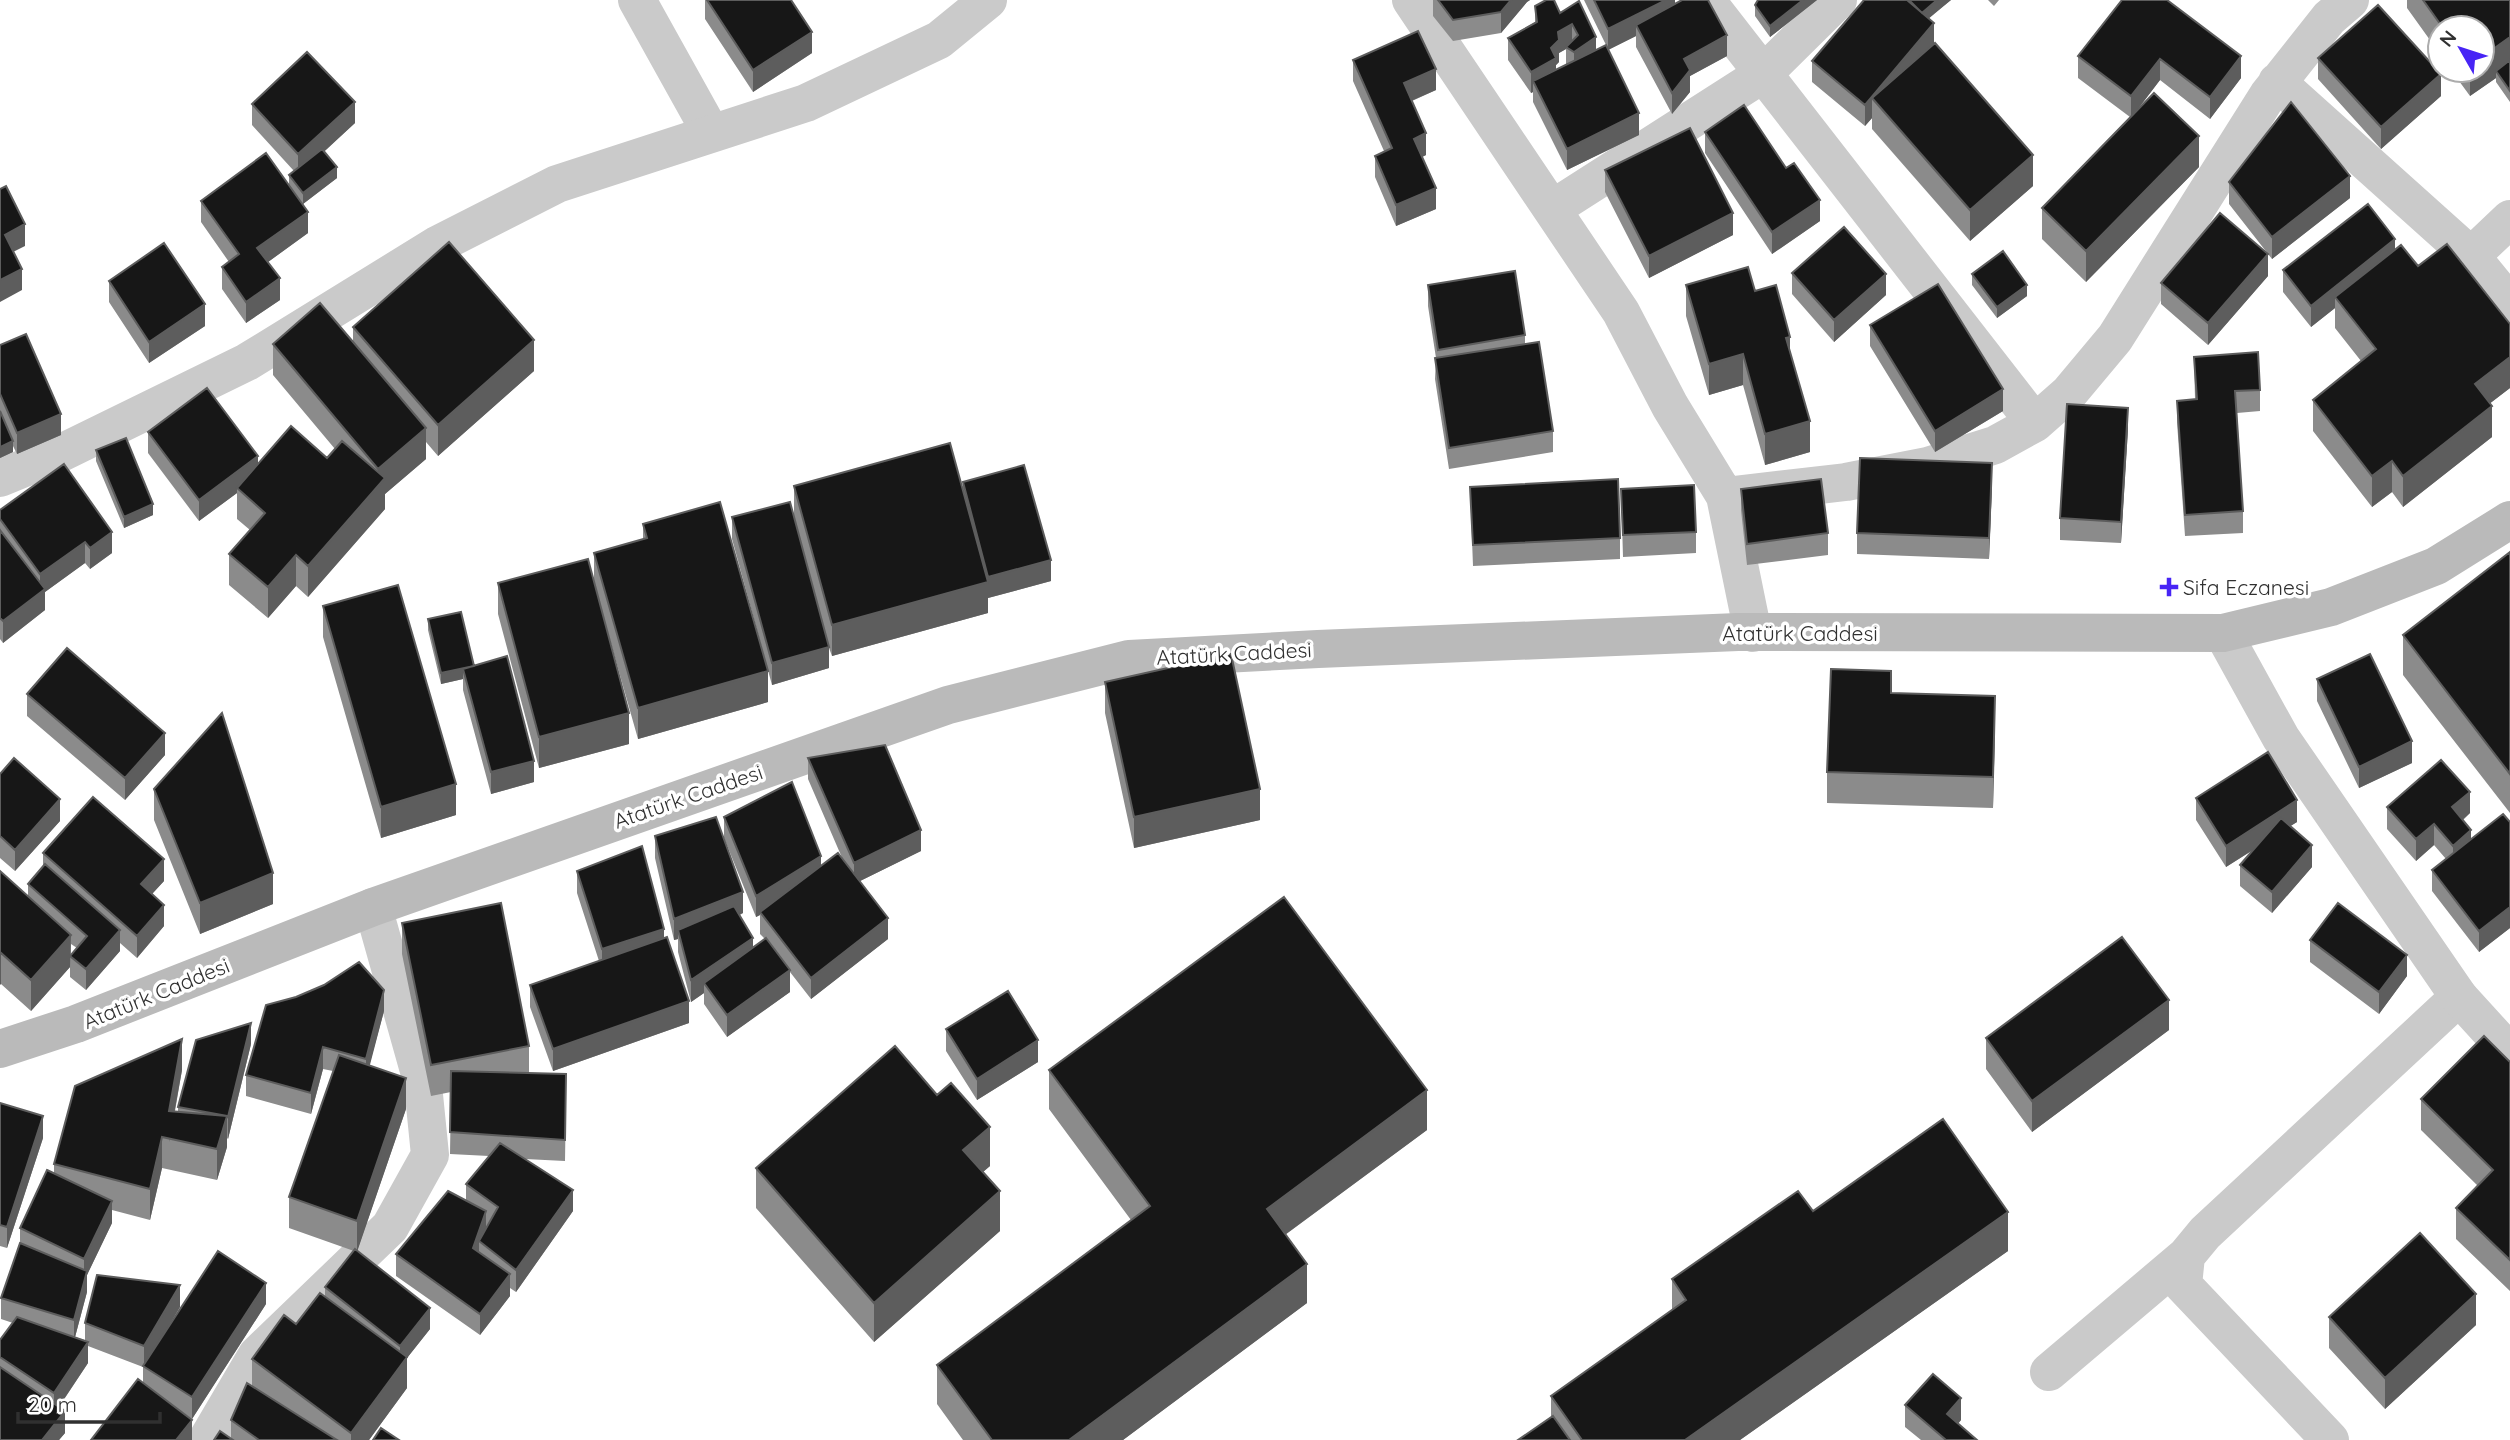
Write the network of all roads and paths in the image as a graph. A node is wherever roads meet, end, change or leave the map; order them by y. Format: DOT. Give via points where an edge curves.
graph roads {
  1 [pos="637,0"];
  2 [pos="988,0"];
  3 [pos="1411,0"];
  4 [pos="1706,0"];
  5 [pos="1838,0"];
  6 [pos="2350,0"];
  7 [pos="1763,74"];
  8 [pos="2277,82"];
  9 [pos="711,133"];
  10 [pos="1552,209"];
  11 [pos="2510,219"];
  12 [pos="2471,256"];
  13 [pos="2510,304"];
  14 [pos="2035,423"];
  15 [pos="0,478"];
  16 [pos="1725,496"];
  17 [pos="2510,520"];
  18 [pos="1753,632"];
  19 [pos="2223,633"];
  20 [pos="373,907"];
  21 [pos="2459,998"];
  22 [pos="0,1049"];
  23 [pos="2510,1053"];
  24 [pos="2186,1256"];
  25 [pos="2049,1372"];
  26 [pos="207,1440"];
  27 [pos="2330,1440"];
  1 -- 9 [label="street"];
  2 -- 9 [label="street" via="939,40 806,103"];
  3 -- 10 [label="street"];
  4 -- 7 [label="street"];
  5 -- 7 [label="street"];
  6 -- 8 [label="street"];
  7 -- 10 [label="street"];
  7 -- 14 [label="street"];
  8 -- 12 [label="street"];
  8 -- 14 [label="street" via="2115,338 2069,393"];
  9 -- 15 [label="street" via="557,184 437,245 247,362"];
  10 -- 16 [label="street" via="1621,312"];
  11 -- 12 [label="street"];
  12 -- 13 [label="street"];
  14 -- 16 [label="street" via="1995,445 1928,466 1846,482"];
  16 -- 18 [label="street"];
  17 -- 19 [label="main road, Atatürk Caddesi" via="2436,566 2331,607"];
  18 -- 19 [label="main road, Atatürk Caddesi"];
  18 -- 20 [label="main road, Atatürk Caddesi" via="1129,659 948,705"];
  19 -- 21 [label="street" via="2281,738"];
  20 -- 22 [label="main road, Atatürk Caddesi" via="76,1024"];
  20 -- 26 [label="street" via="422,1085 430,1155 390,1227 257,1355"];
  21 -- 23 [label="street"];
  21 -- 24 [label="street" via="2205,1233"];
  24 -- 25 [label="street"];
  24 -- 27 [label="street" via="2183,1285"];
}
